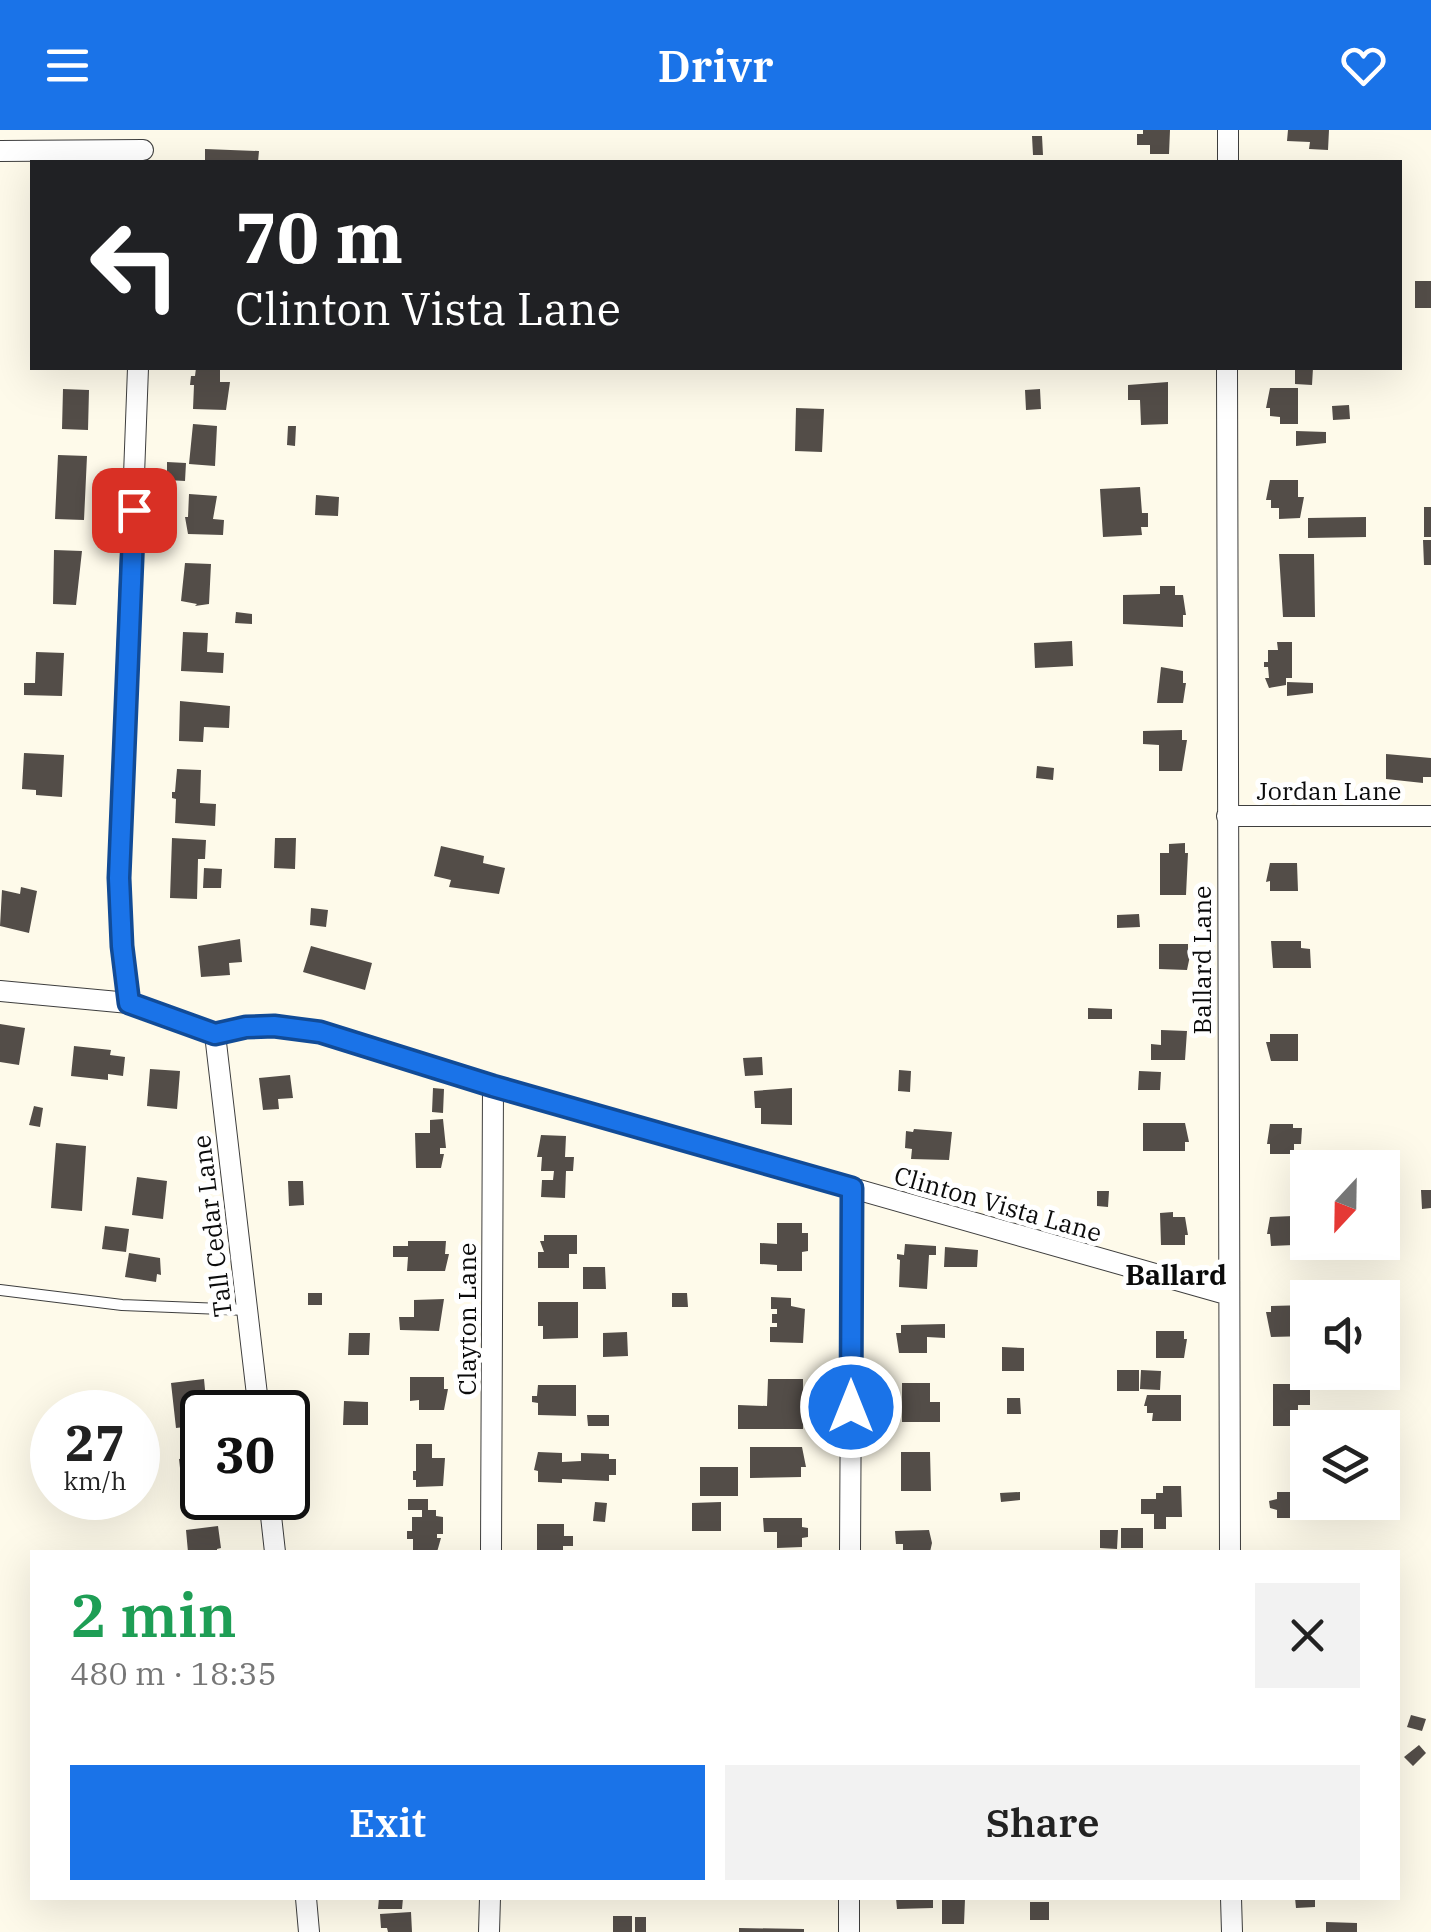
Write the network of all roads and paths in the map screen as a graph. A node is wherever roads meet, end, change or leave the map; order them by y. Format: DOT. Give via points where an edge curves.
graph roads {
  1 [pos="1228,130"];
  2 [pos="143,147"];
  3 [pos="0,151"];
  4 [pos="1228,160"];
  5 [pos="138,370"];
  6 [pos="1227,370"];
  7 [pos="1227,816"];
  8 [pos="1431,816"];
  9 [pos="0,992"];
  10 [pos="129,1003"];
  11 [pos="215,1034"];
  12 [pos="493,1086"];
  13 [pos="852,1188"];
  14 [pos="0,1290"];
  15 [pos="1228,1295"];
  16 [pos="247,1310"];
  17 [pos="256,1390"];
  18 [pos="271,1520"];
  19 [pos="275,1550"];
  20 [pos="491,1550"];
  21 [pos="850,1550"];
  22 [pos="1230,1550"];
  23 [pos="306,1900"];
  24 [pos="490,1900"];
  25 [pos="850,1900"];
  26 [pos="1232,1900"];
  27 [pos="310,1932"];
  28 [pos="490,1932"];
  29 [pos="850,1932"];
  30 [pos="1232,1932"];
  1 -- 4 [label="street"];
  2 -- 3 [label="street"];
  5 -- 10 [label="street" via="119,878"];
  6 -- 7 [label="street, Ballard Lane"];
  7 -- 8 [label="street, Jordan Lane"];
  7 -- 15 [label="street, Ballard Lane"];
  9 -- 10 [label="street, Clinton Vista Lane"];
  10 -- 11 [label="street, Clinton Vista Lane"];
  11 -- 12 [label="street, Clinton Vista Lane" via="300,1028"];
  11 -- 16 [label="street, Tall Cedar Lane"];
  12 -- 13 [label="street, Clinton Vista Lane"];
  12 -- 20 [label="street, Clayton Lane"];
  13 -- 15 [label="street, Clinton Vista Lane"];
  13 -- 21 [label="street"];
  14 -- 16 [label="lane" via="122,1305"];
  15 -- 22 [label="street, Ballard Lane"];
  16 -- 17 [label="street, Tall Cedar Lane"];
  18 -- 19 [label="street"];
  23 -- 27 [label="street"];
  24 -- 28 [label="street"];
  25 -- 29 [label="street"];
  26 -- 30 [label="street"];
}
